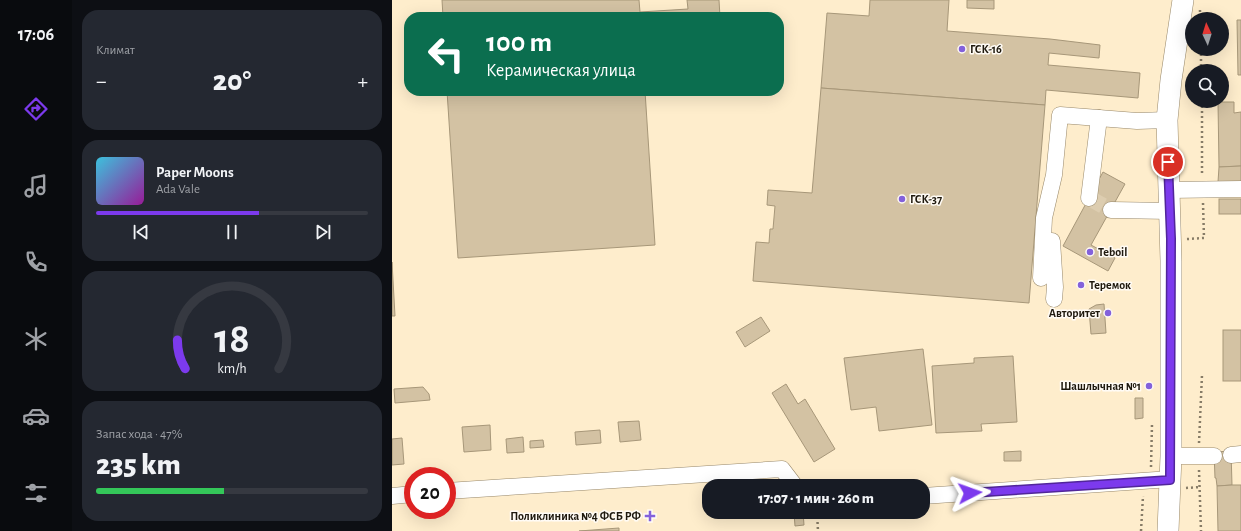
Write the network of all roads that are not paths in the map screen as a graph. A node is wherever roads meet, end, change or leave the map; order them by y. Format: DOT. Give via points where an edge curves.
graph roads {
  1 [pos="1183,0"];
  2 [pos="1099,118"];
  3 [pos="1167,120"];
  4 [pos="1054,175"];
  5 [pos="1241,189"];
  6 [pos="1169,190"];
  7 [pos="1089,198"];
  8 [pos="1110,210"];
  9 [pos="1170,211"];
  10 [pos="1041,278"];
  11 [pos="1054,299"];
  12 [pos="1171,456"];
  13 [pos="1214,456"];
  14 [pos="790,479"];
  15 [pos="1170,480"];
  16 [pos="456,490"];
  17 [pos="404,495"];
  18 [pos="392,496"];
  19 [pos="930,496"];
  20 [pos="1168,531"];
  1 -- 3 [label="main road"];
  2 -- 3 [label="lane"];
  2 -- 4 [label="lane" via="1060,115"];
  2 -- 7 [label="lane"];
  3 -- 6 [label="main road"];
  4 -- 10 [label="lane" via="1044,218"];
  4 -- 11 [label="lane" via="1051,218"];
  5 -- 6 [label="lane"];
  6 -- 9 [label="main road"];
  8 -- 9 [label="lane"];
  9 -- 12 [label="main road"];
  12 -- 13 [label="lane"];
  12 -- 15 [label="main road"];
  14 -- 16 [label="lane" via="782,469"];
  15 -- 19 [label="lane"];
  15 -- 20 [label="main road"];
  17 -- 18 [label="lane"];
}
